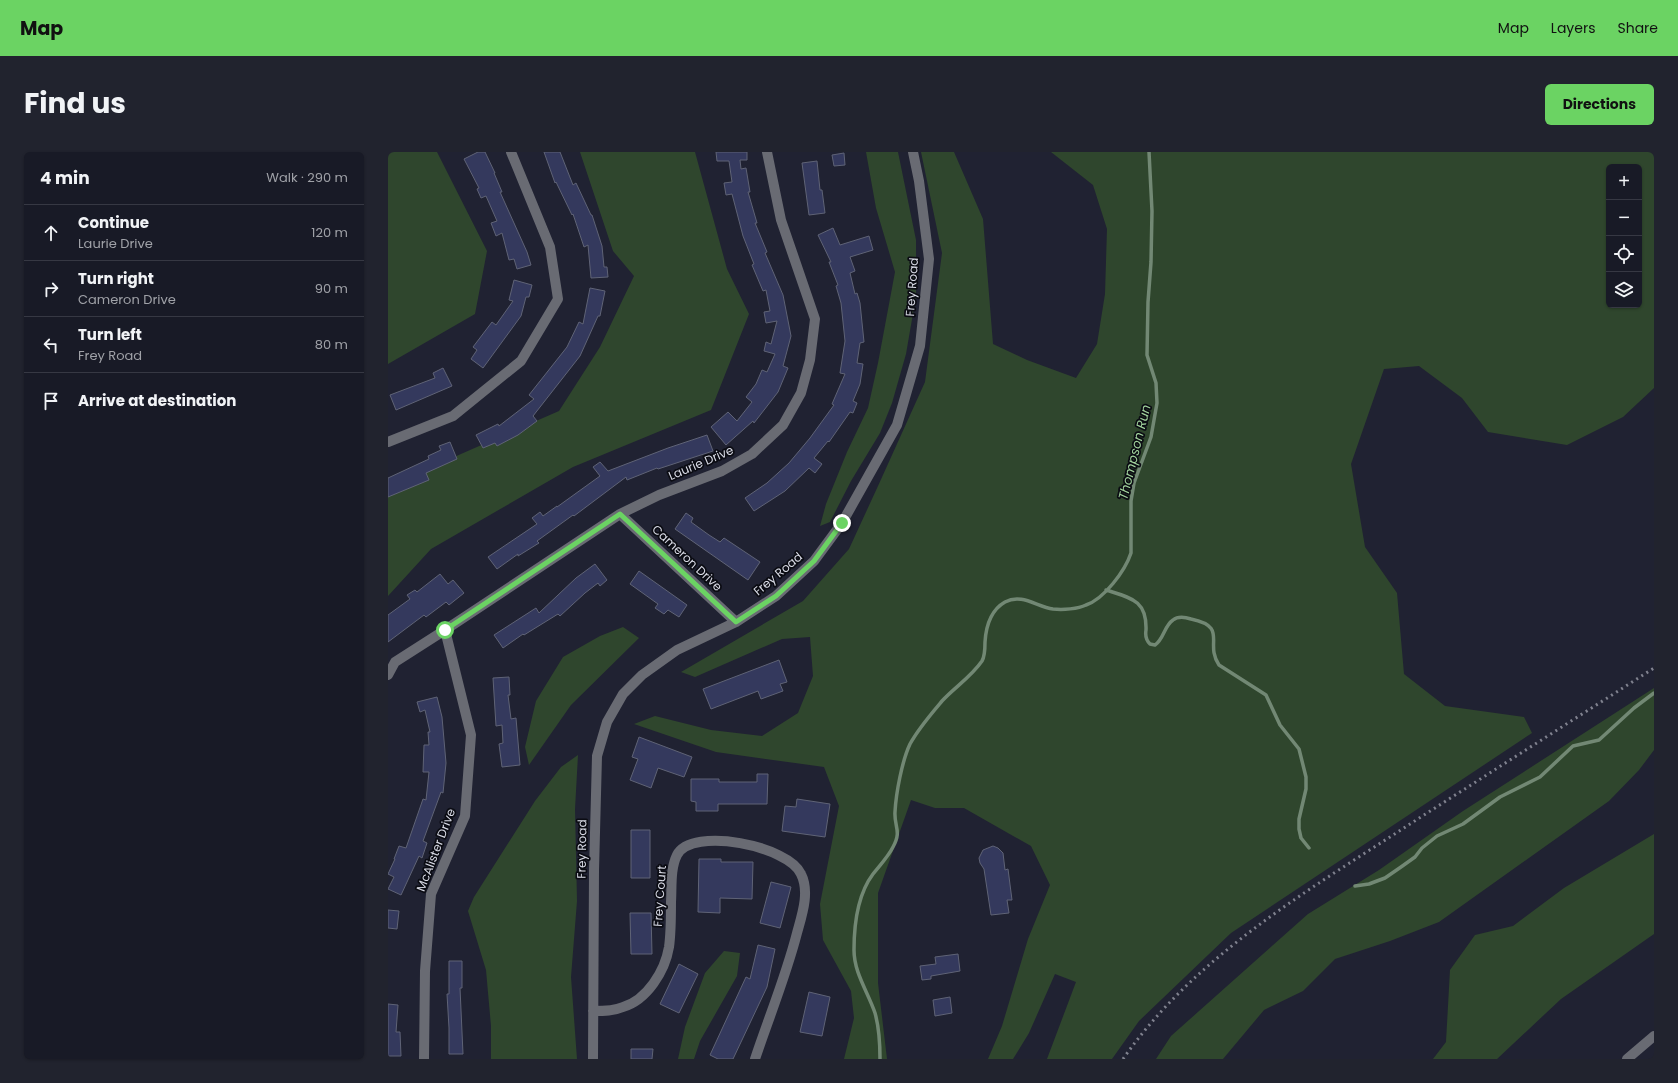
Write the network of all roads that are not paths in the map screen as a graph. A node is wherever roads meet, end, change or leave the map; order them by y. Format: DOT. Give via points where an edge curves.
graph roads {
  1 [pos="511,152"];
  2 [pos="767,152"];
  3 [pos="913,152"];
  4 [pos="388,442"];
  5 [pos="620,514"];
  6 [pos="736,622"];
  7 [pos="445,630"];
  8 [pos="388,675"];
  9 [pos="594,1012"];
  10 [pos="1654,1036"];
  11 [pos="424,1059"];
  12 [pos="593,1059"];
  13 [pos="755,1059"];
  14 [pos="1627,1059"];
  1 -- 4 [label="street" via="550,247 558,299 521,361 453,416"];
  2 -- 5 [label="street, Laurie Drive" via="781,220 815,319 810,360 801,393 783,425 752,454 722,471 659,495"];
  3 -- 6 [label="street, Frey Road" via="929,259 920,346 897,425 842,523 814,561 776,596"];
  5 -- 6 [label="street, Cameron Drive"];
  5 -- 7 [label="street, Laurie Drive"];
  6 -- 9 [label="street, Frey Road" via="677,650 642,675 623,694 607,722 597,756"];
  7 -- 8 [label="street, Laurie Drive" via="395,662"];
  7 -- 11 [label="street, McAlister Drive" via="471,734 465,816 431,894 425,971"];
  9 -- 12 [label="street, Frey Road"];
  9 -- 13 [label="street, Frey Court" via="624,1007 637,1000 657,978 669,948 672,875 678,854 684,847 711,841 752,844 770,850 796,865 804,883 805,898 788,968"];
  10 -- 14 [label="street"];
}
